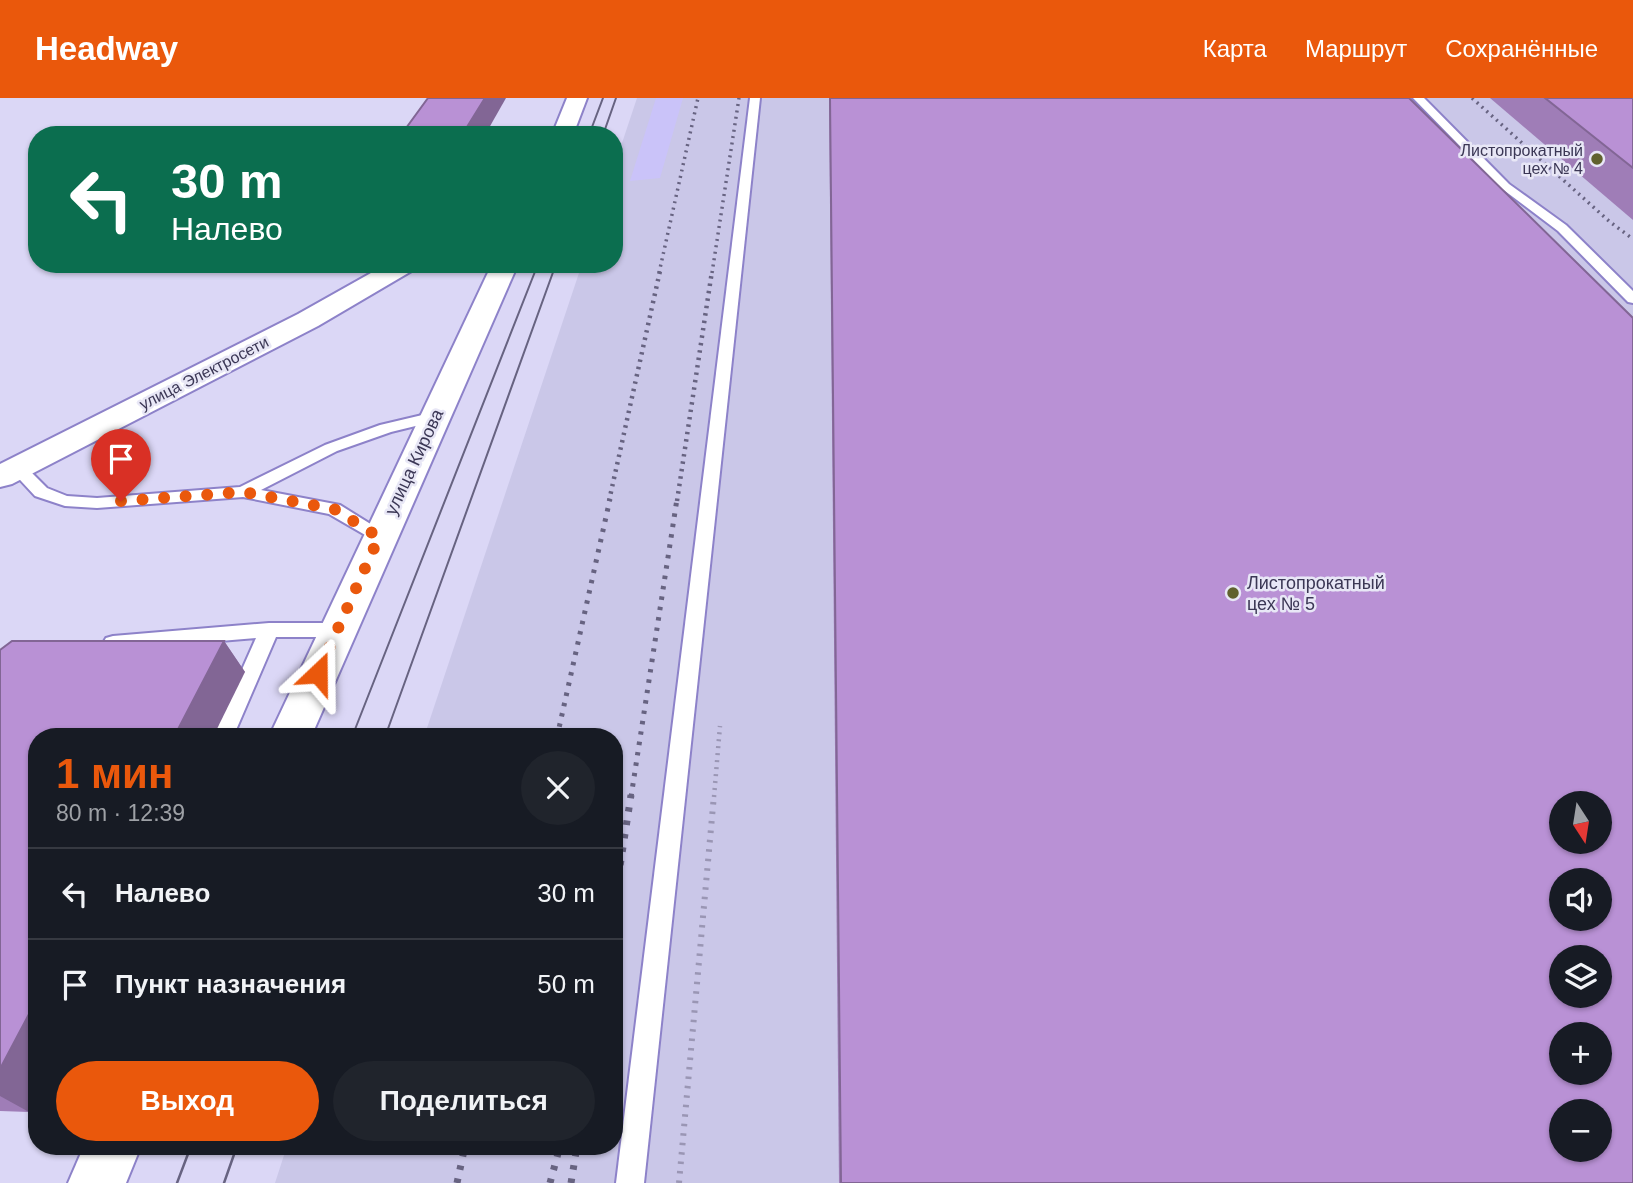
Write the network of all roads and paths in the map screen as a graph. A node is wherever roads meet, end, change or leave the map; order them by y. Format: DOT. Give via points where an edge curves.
graph roads {
  1 [pos="578,98"];
  2 [pos="755,98"];
  3 [pos="1418,98"];
  4 [pos="566,126"];
  5 [pos="390,273"];
  6 [pos="501,273"];
  7 [pos="1633,299"];
  8 [pos="435,417"];
  9 [pos="8,473"];
  10 [pos="243,492"];
  11 [pos="379,537"];
  12 [pos="269,630"];
  13 [pos="337,630"];
  14 [pos="91,645"];
  15 [pos="226,728"];
  16 [pos="294,728"];
  17 [pos="109,1155"];
  18 [pos="97,1183"];
  19 [pos="629,1183"];
  1 -- 4 [label="main road"];
  2 -- 19 [label="lane"];
  3 -- 7 [label="lane" via="1505,186 1562,228"];
  5 -- 9 [label="main road, улица Электросети" via="308,320"];
  6 -- 8 [label="main road, улица Кирова"];
  8 -- 10 [label="lane" via="331,448"];
  8 -- 11 [label="main road, улица Кирова"];
  9 -- 10 [label="lane" via="65,501 97,503"];
  10 -- 11 [label="lane" via="334,509"];
  11 -- 13 [label="main road, улица Кирова"];
  12 -- 13 [label="lane"];
  12 -- 14 [label="lane"];
  12 -- 15 [label="lane"];
  13 -- 16 [label="main road, улица Кирова"];
  17 -- 18 [label="main road"];
}
